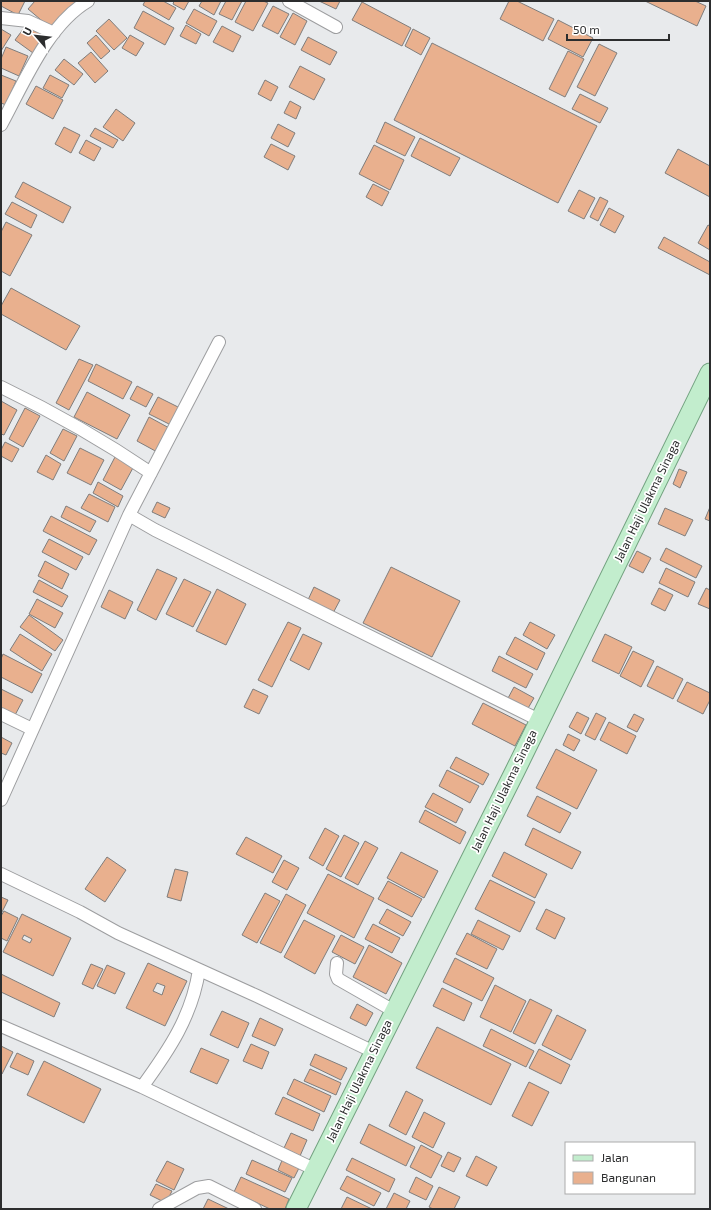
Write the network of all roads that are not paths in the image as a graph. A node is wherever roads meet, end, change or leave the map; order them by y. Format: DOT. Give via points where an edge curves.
graph roads {
  1 [pos="88,1"];
  2 [pos="289,1"];
  3 [pos="1,18"];
  4 [pos="336,27"];
  5 [pos="54,34"];
  6 [pos="1,125"];
  7 [pos="219,342"];
  8 [pos="710,373"];
  9 [pos="1,387"];
  10 [pos="151,473"];
  11 [pos="129,515"];
  12 [pos="1,714"];
  13 [pos="539,720"];
  14 [pos="32,729"];
  15 [pos="1,800"];
  16 [pos="1,874"];
  17 [pos="337,963"];
  18 [pos="199,970"];
  19 [pos="394,1011"];
  20 [pos="1,1026"];
  21 [pos="374,1052"];
  22 [pos="142,1087"];
  23 [pos="316,1170"];
  24 [pos="159,1209"];
  25 [pos="255,1209"];
  26 [pos="296,1209"];
  1 -- 5 [label="street" via="66,19"];
  2 -- 4 [label="street"];
  3 -- 5 [label="street" via="28,21"];
  5 -- 6 [label="street" via="34,64"];
  7 -- 10 [label="street"];
  8 -- 13 [label="main road, Jalan Haji Ulakma Sinaga"];
  9 -- 10 [label="street" via="27,399"];
  10 -- 11 [label="street"];
  11 -- 13 [label="street"];
  11 -- 14 [label="street"];
  12 -- 14 [label="street"];
  13 -- 19 [label="main road, Jalan Haji Ulakma Sinaga"];
  14 -- 15 [label="street"];
  16 -- 18 [label="street" via="118,933"];
  17 -- 19 [label="street" via="338,979"];
  18 -- 21 [label="street"];
  18 -- 22 [label="street" via="196,993 184,1022"];
  19 -- 21 [label="main road, Jalan Haji Ulakma Sinaga"];
  20 -- 22 [label="street"];
  21 -- 23 [label="main road, Jalan Haji Ulakma Sinaga"];
  22 -- 23 [label="street"];
  23 -- 26 [label="main road, Jalan Haji Ulakma Sinaga"];
  24 -- 25 [label="street" via="197,1188 209,1186"];
}
